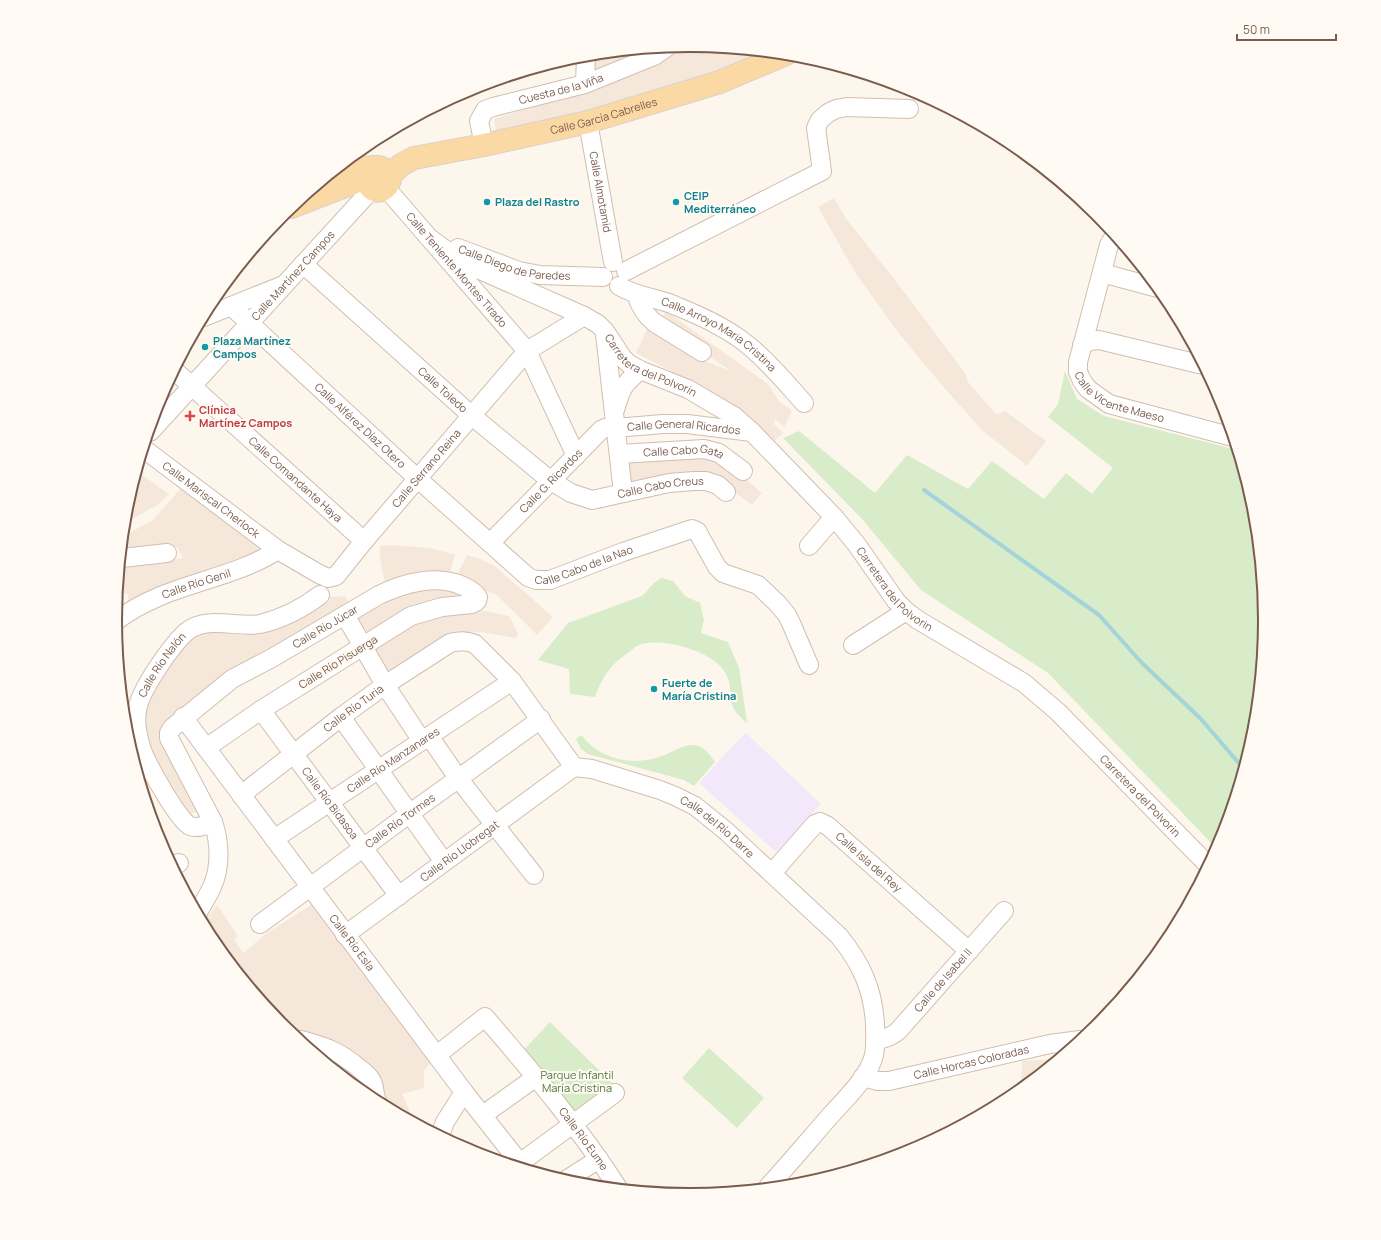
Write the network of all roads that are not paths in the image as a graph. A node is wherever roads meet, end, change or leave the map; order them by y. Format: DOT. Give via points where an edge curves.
graph roads {
  1 [pos="659,53"];
  2 [pos="775,59"];
  3 [pos="586,62"];
  4 [pos="585,84"];
  5 [pos="910,109"];
  6 [pos="588,122"];
  7 [pos="484,145"];
  8 [pos="344,170"];
  9 [pos="378,177"];
  10 [pos="309,200"];
  11 [pos="428,237"];
  12 [pos="1112,239"];
  13 [pos="303,264"];
  14 [pos="1102,272"];
  15 [pos="619,273"];
  16 [pos="603,277"];
  17 [pos="285,284"];
  18 [pos="1149,286"];
  19 [pos="636,294"];
  20 [pos="231,306"];
  21 [pos="1091,313"];
  22 [pos="212,314"];
  23 [pos="584,316"];
  24 [pos="248,324"];
  25 [pos="605,331"];
  26 [pos="1108,342"];
  27 [pos="1082,345"];
  28 [pos="527,351"];
  29 [pos="702,352"];
  30 [pos="1197,364"];
  31 [pos="640,370"];
  32 [pos="179,374"];
  33 [pos="192,386"];
  34 [pos="804,404"];
  35 [pos="472,416"];
  36 [pos="615,421"];
  37 [pos="158,423"];
  38 [pos="752,432"];
  39 [pos="1227,436"];
  40 [pos="148,452"];
  41 [pos="619,454"];
  42 [pos="576,456"];
  43 [pos="743,471"];
  44 [pos="418,479"];
  45 [pos="551,482"];
  46 [pos="726,492"];
  47 [pos="623,493"];
  48 [pos="592,500"];
  49 [pos="834,517"];
  50 [pos="364,541"];
  51 [pos="490,543"];
  52 [pos="809,546"];
  53 [pos="278,550"];
  54 [pos="167,553"];
  55 [pos="126,558"];
  56 [pos="328,578"];
  57 [pos="320,595"];
  58 [pos="478,597"];
  59 [pos="906,611"];
  60 [pos="345,615"];
  61 [pos="122,616"];
  62 [pos="853,645"];
  63 [pos="362,646"];
  64 [pos="809,665"];
  65 [pos="512,681"];
  66 [pos="385,685"];
  67 [pos="261,710"];
  68 [pos="341,717"];
  69 [pos="183,718"];
  70 [pos="541,720"];
  71 [pos="426,739"];
  72 [pos="206,748"];
  73 [pos="294,754"];
  74 [pos="574,766"];
  75 [pos="378,769"];
  76 [pos="458,778"];
  77 [pos="241,795"];
  78 [pos="330,802"];
  79 [pos="409,814"];
  80 [pos="213,822"];
  81 [pos="494,825"];
  82 [pos="274,839"];
  83 [pos="363,848"];
  84 [pos="1204,861"];
  85 [pos="444,862"];
  86 [pos="772,873"];
  87 [pos="534,875"];
  88 [pos="310,887"];
  89 [pos="399,896"];
  90 [pos="201,907"];
  91 [pos="1004,910"];
  92 [pos="260,924"];
  93 [pos="345,935"];
  94 [pos="969,951"];
  95 [pos="876,1040"];
  96 [pos="1071,1041"];
  97 [pos="312,1043"];
  98 [pos="437,1055"];
  99 [pos="536,1077"];
  100 [pos="863,1077"];
  101 [pos="374,1091"];
  102 [pos="464,1092"];
  103 [pos="615,1093"];
  104 [pos="483,1115"];
  105 [pos="573,1124"];
  106 [pos="442,1130"];
  107 [pos="599,1159"];
  108 [pos="517,1161"];
  109 [pos="523,1163"];
  110 [pos="573,1176"];
  111 [pos="773,1182"];
  112 [pos="615,1183"];
  1 -- 4 [label="street, Cuesta de la Viña"];
  2 -- 6 [label="main road, Calle García Cabrelles" via="720,82"];
  3 -- 4 [label="street"];
  4 -- 7 [label="street, Cuesta de la Viña" via="485,110 479,121"];
  5 -- 15 [label="street" via="847,107 828,113 816,128 822,171"];
  6 -- 7 [label="main road, Calle García Cabrelles"];
  6 -- 15 [label="street, Calle Almotamid"];
  7 -- 9 [label="main road, Calle García Cabrelles" via="414,158 396,158 387,161"];
  8 -- 9 [label="main road, Calle García Cabrelles"];
  9 -- 10 [label="main road"];
  9 -- 11 [label="street, Calle Teniente Montes Tirado"];
  9 -- 13 [label="street, Calle Martínez Campos"];
  11 -- 16 [label="street, Calle Diego de Paredes" via="519,271 540,275"];
  11 -- 23 [label="street, Carretera del Polvorin" via="471,266"];
  11 -- 28 [label="street, Calle Teniente Montes Tirado"];
  12 -- 14 [label="street, Calle Vicente Maeso"];
  13 -- 17 [label="street, Calle Martínez Campos"];
  13 -- 35 [label="street, Calle Toledo"];
  14 -- 18 [label="street"];
  14 -- 21 [label="street, Calle Vicente Maeso"];
  15 -- 16 [label="street, Calle Arroyo Maria Cristina" via="614,286 607,284"];
  15 -- 19 [label="street, Calle Arroyo Maria Cristina"];
  17 -- 20 [label="street"];
  17 -- 24 [label="street, Calle Martínez Campos"];
  19 -- 29 [label="street" via="642,311 648,318"];
  19 -- 34 [label="street, Calle Arroyo Maria Cristina" via="673,304 696,314 748,345 770,364"];
  20 -- 22 [label="street"];
  20 -- 24 [label="street, Calle Alférez Díaz Otero"];
  21 -- 26 [label="street" via="1095,324"];
  21 -- 27 [label="street, Calle Vicente Maeso"];
  23 -- 25 [label="street, Carretera del Polvorin"];
  23 -- 28 [label="street, Calle Serrano Reina"];
  24 -- 33 [label="street, Calle Martínez Campos"];
  24 -- 44 [label="street, Calle Alférez Díaz Otero"];
  25 -- 31 [label="street, Carretera del Polvorin" via="622,357"];
  25 -- 36 [label="street"];
  26 -- 27 [label="street" via="1090,341"];
  26 -- 30 [label="street"];
  27 -- 39 [label="street, Calle Vicente Maeso" via="1078,372 1082,382 1094,395 1109,404"];
  28 -- 35 [label="street, Calle Serrano Reina"];
  28 -- 42 [label="street, Calle Teniente Montes Tirado"];
  31 -- 36 [label="street" via="621,390"];
  31 -- 38 [label="street, Carretera del Polvorin" via="688,389 734,416"];
  32 -- 33 [label="street, Calle Comandante Haya"];
  33 -- 37 [label="street, Calle Martínez Campos"];
  33 -- 50 [label="street, Calle Comandante Haya"];
  35 -- 44 [label="street, Calle Serrano Reina"];
  35 -- 45 [label="street, Calle Toledo"];
  36 -- 38 [label="street, Calle General Ricardos" via="627,428 687,424"];
  36 -- 41 [label="street"];
  36 -- 42 [label="street, Calle G. Ricardos" via="601,430"];
  38 -- 49 [label="street, Carretera del Polvorin"];
  40 -- 53 [label="street, Calle Mariscal Cherlock"];
  41 -- 43 [label="street, Calle Cabo Gata" via="704,449 719,453"];
  41 -- 47 [label="street"];
  42 -- 45 [label="street, Calle G. Ricardos"];
  44 -- 50 [label="street, Calle Serrano Reina"];
  44 -- 51 [label="street, Calle Alférez Díaz Otero"];
  45 -- 48 [label="street, Calle Toledo" via="571,493"];
  45 -- 51 [label="street, Calle G. Ricardos"];
  46 -- 47 [label="street, Calle Cabo Creus" via="718,485 694,481 670,483"];
  47 -- 48 [label="street, Calle Cabo Creus"];
  49 -- 52 [label="street"];
  49 -- 59 [label="street, Carretera del Polvorin"];
  50 -- 56 [label="street, Calle Serrano Reina" via="336,576"];
  51 -- 64 [label="street, Calle Cabo de la Nao" via="528,577 550,580 692,529 697,531 722,573 758,585 778,604 789,619"];
  53 -- 56 [label="street, Calle Mariscal Cherlock"];
  53 -- 61 [label="street, Calle Río Genil" via="242,567 148,600"];
  54 -- 55 [label="street"];
  57 -- 80 [label="street, Calle Río Nalón" via="306,605 260,624 210,624 195,627 186,633 167,655 141,695 136,711 141,747 146,761 173,806 189,826 198,828"];
  58 -- 60 [label="street, Calle Río Júcar" via="476,593 458,584 413,582 379,595"];
  58 -- 63 [label="street, Calle Río Pisuerga" via="472,604 442,607 411,616"];
  59 -- 62 [label="street"];
  59 -- 84 [label="street, Carretera del Polvorin" via="1024,683 1041,697"];
  60 -- 63 [label="street"];
  60 -- 69 [label="street, Calle Río Júcar" via="232,680"];
  63 -- 66 [label="street"];
  63 -- 67 [label="street, Calle Río Pisuerga"];
  65 -- 66 [label="street, Calle Río Turia" via="468,640 450,643"];
  65 -- 70 [label="street"];
  65 -- 71 [label="street, Calle Río Manzanares"];
  66 -- 68 [label="street, Calle Río Turia"];
  66 -- 71 [label="street"];
  67 -- 72 [label="street, Calle Río Pisuerga"];
  67 -- 73 [label="street, Calle Río Bidasoa"];
  68 -- 73 [label="street, Calle Río Turia"];
  68 -- 75 [label="street"];
  69 -- 72 [label="street, Calle Río Esla"];
  69 -- 80 [label="street, Calle Río Júcar" via="172,728 169,738"];
  70 -- 74 [label="street"];
  70 -- 76 [label="street, Calle Río Tormes"];
  71 -- 75 [label="street, Calle Río Manzanares"];
  71 -- 76 [label="street"];
  72 -- 77 [label="street, Calle Río Esla"];
  73 -- 77 [label="street, Calle Río Turia"];
  73 -- 78 [label="street, Calle Río Bidasoa"];
  74 -- 81 [label="street, Calle Río Llobregat"];
  74 -- 86 [label="street, Calle del Río Darre" via="592,768 660,790 690,803 726,831"];
  75 -- 78 [label="street, Calle Río Manzanares"];
  75 -- 79 [label="street"];
  76 -- 79 [label="street, Calle Río Tormes"];
  76 -- 81 [label="street"];
  77 -- 82 [label="street, Calle Río Esla"];
  78 -- 82 [label="street, Calle Río Manzanares"];
  78 -- 83 [label="street, Calle Río Bidasoa"];
  79 -- 83 [label="street, Calle Río Tormes"];
  79 -- 85 [label="street"];
  80 -- 90 [label="street, Calle Río Júcar" via="218,844 217,871"];
  81 -- 85 [label="street, Calle Río Llobregat"];
  81 -- 87 [label="street"];
  82 -- 88 [label="street, Calle Río Esla"];
  83 -- 88 [label="street, Calle Río Tormes"];
  83 -- 89 [label="street, Calle Río Bidasoa"];
  85 -- 89 [label="street, Calle Río Llobregat"];
  86 -- 94 [label="street, Calle Isla del Rey" via="815,824 820,822 828,826"];
  86 -- 95 [label="street, Calle del Río Darre" via="839,936 856,959 870,993"];
  88 -- 92 [label="street, Calle Río Tormes"];
  88 -- 93 [label="street, Calle Río Esla"];
  89 -- 93 [label="street, Calle Río Llobregat"];
  91 -- 94 [label="street, Calle de Isabel II"];
  93 -- 98 [label="street, Calle Río Esla"];
  94 -- 95 [label="street, Calle de Isabel II" via="892,1037"];
  95 -- 100 [label="street, Calle del Río Darre" via="874,1055"];
  96 -- 100 [label="street, Calle Horcas Coloradas" via="889,1081"];
  97 -- 101 [label="street" via="343,1055 360,1068 373,1084"];
  98 -- 99 [label="street, Calle Río Eume" via="485,1017"];
  98 -- 102 [label="street, Calle Río Esla"];
  99 -- 104 [label="street"];
  99 -- 105 [label="street, Calle Río Eume"];
  100 -- 111 [label="street, Calle del Río Darre"];
  102 -- 104 [label="street, Calle Río Esla"];
  102 -- 106 [label="street"];
  103 -- 105 [label="street"];
  104 -- 108 [label="street, Calle Río Esla"];
  105 -- 107 [label="street, Calle Río Eume"];
  105 -- 109 [label="street"];
  107 -- 110 [label="street"];
  107 -- 112 [label="street, Calle Río Eume"];
}
